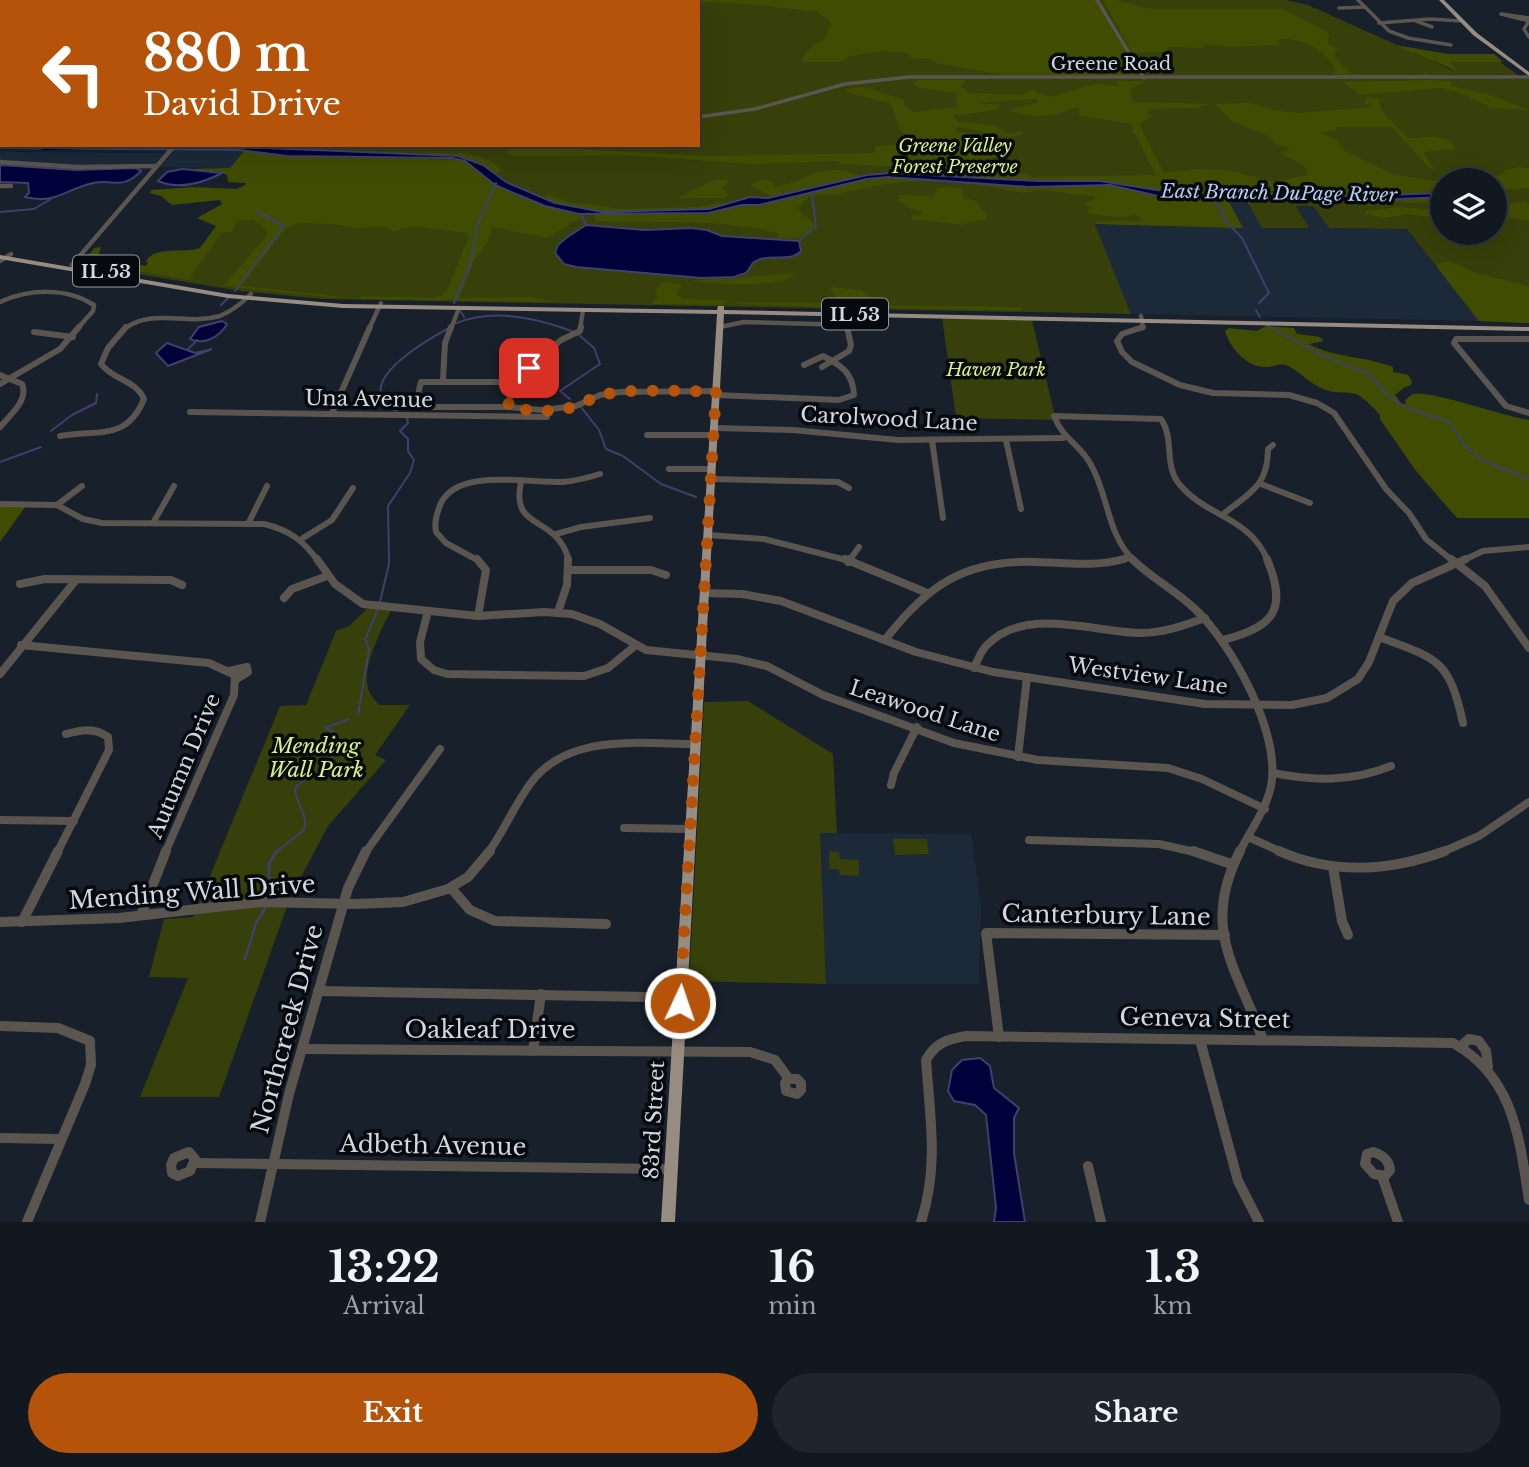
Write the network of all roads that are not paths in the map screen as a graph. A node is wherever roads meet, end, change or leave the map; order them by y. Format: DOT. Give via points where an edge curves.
graph roads {
  1 [pos="1097,0"];
  2 [pos="1358,0"];
  3 [pos="1441,0"];
  4 [pos="1446,0"];
  5 [pos="1365,7"];
  6 [pos="1339,8"];
  7 [pos="1456,19"];
  8 [pos="1529,20"];
  9 [pos="1416,21"];
  10 [pos="1379,23"];
  11 [pos="1432,27"];
  12 [pos="1529,37"];
  13 [pos="1451,45"];
  14 [pos="1529,74"];
  15 [pos="1144,78"];
  16 [pos="700,117"];
  17 [pos="174,147"];
  18 [pos="0,162"];
  19 [pos="158,166"];
  20 [pos="0,186"];
  21 [pos="11,186"];
  22 [pos="3,257"];
  23 [pos="72,265"];
  24 [pos="182,286"];
  25 [pos="249,296"];
  26 [pos="0,302"];
  27 [pos="380,305"];
  28 [pos="459,308"];
  29 [pos="583,310"];
  30 [pos="721,310"];
  31 [pos="824,314"];
  32 [pos="1142,319"];
  33 [pos="848,325"];
  34 [pos="720,327"];
  35 [pos="1529,328"];
  36 [pos="34,332"];
  37 [pos="73,337"];
  38 [pos="1529,339"];
  39 [pos="846,353"];
  40 [pos="832,360"];
  41 [pos="804,365"];
  42 [pos="822,367"];
  43 [pos="847,368"];
  44 [pos="0,375"];
  45 [pos="11,379"];
  46 [pos="443,380"];
  47 [pos="513,383"];
  48 [pos="0,384"];
  49 [pos="716,393"];
  50 [pos="508,407"];
  51 [pos="190,412"];
  52 [pos="332,413"];
  53 [pos="1529,413"];
  54 [pos="547,417"];
  55 [pos="0,427"];
  56 [pos="714,432"];
  57 [pos="647,435"];
  58 [pos="60,436"];
  59 [pos="1063,439"];
  60 [pos="932,440"];
  61 [pos="1006,440"];
  62 [pos="1273,445"];
  63 [pos="669,470"];
  64 [pos="600,474"];
  65 [pos="711,474"];
  66 [pos="522,482"];
  67 [pos="1261,484"];
  68 [pos="82,486"];
  69 [pos="174,486"];
  70 [pos="267,486"];
  71 [pos="353,488"];
  72 [pos="849,488"];
  73 [pos="1310,503"];
  74 [pos="0,504"];
  75 [pos="57,505"];
  76 [pos="1021,509"];
  77 [pos="1222,515"];
  78 [pos="650,517"];
  79 [pos="943,518"];
  80 [pos="153,523"];
  81 [pos="248,524"];
  82 [pos="556,534"];
  83 [pos="708,535"];
  84 [pos="303,538"];
  85 [pos="859,547"];
  86 [pos="1529,547"];
  87 [pos="1131,557"];
  88 [pos="848,562"];
  89 [pos="1454,563"];
  90 [pos="570,570"];
  91 [pos="666,575"];
  92 [pos="327,576"];
  93 [pos="76,580"];
  94 [pos="20,584"];
  95 [pos="182,585"];
  96 [pos="925,592"];
  97 [pos="704,593"];
  98 [pos="284,598"];
  99 [pos="428,611"];
  100 [pos="558,612"];
  101 [pos="478,616"];
  102 [pos="1205,618"];
  103 [pos="1379,637"];
  104 [pos="885,640"];
  105 [pos="1223,640"];
  106 [pos="21,645"];
  107 [pos="636,645"];
  108 [pos="1529,648"];
  109 [pos="701,657"];
  110 [pos="974,668"];
  111 [pos="229,671"];
  112 [pos="0,674"];
  113 [pos="1027,677"];
  114 [pos="235,680"];
  115 [pos="1254,706"];
  116 [pos="1463,723"];
  117 [pos="917,727"];
  118 [pos="66,734"];
  119 [pos="696,744"];
  120 [pos="440,749"];
  121 [pos="1018,757"];
  122 [pos="1391,766"];
  123 [pos="1273,774"];
  124 [pos="891,785"];
  125 [pos="1529,802"];
  126 [pos="1265,809"];
  127 [pos="0,820"];
  128 [pos="74,821"];
  129 [pos="624,828"];
  130 [pos="691,829"];
  131 [pos="1248,837"];
  132 [pos="1029,840"];
  133 [pos="1231,864"];
  134 [pos="1333,867"];
  135 [pos="451,888"];
  136 [pos="343,902"];
  137 [pos="141,915"];
  138 [pos="0,922"];
  139 [pos="22,922"];
  140 [pos="606,924"];
  141 [pos="1225,935"];
  142 [pos="1348,935"];
  143 [pos="318,991"];
  144 [pos="541,995"];
  145 [pos="649,997"];
  146 [pos="0,1026"];
  147 [pos="999,1037"];
  148 [pos="1200,1040"];
  149 [pos="1263,1040"];
  150 [pos="1461,1046"];
  151 [pos="302,1049"];
  152 [pos="533,1051"];
  153 [pos="678,1051"];
  154 [pos="1488,1067"];
  155 [pos="789,1079"];
  156 [pos="0,1138"];
  157 [pos="61,1139"];
  158 [pos="194,1163"];
  159 [pos="273,1164"];
  160 [pos="1088,1166"];
  161 [pos="671,1169"];
  162 [pos="1382,1176"];
  163 [pos="1529,1200"];
  164 [pos="27,1222"];
  165 [pos="260,1222"];
  166 [pos="668,1222"];
  167 [pos="921,1222"];
  168 [pos="1101,1222"];
  169 [pos="1259,1222"];
  170 [pos="1398,1222"];
  1 -- 15 [label="street"];
  2 -- 5 [label="street"];
  3 -- 7 [label="main road"];
  4 -- 14 [label="main road"];
  5 -- 6 [label="street"];
  5 -- 10 [label="street"];
  7 -- 9 [label="street"];
  7 -- 14 [label="main road"];
  8 -- 8 [label="street" via="1501,14"];
  8 -- 12 [label="street" via="1524,29"];
  9 -- 10 [label="street"];
  9 -- 11 [label="street"];
  10 -- 13 [label="street" via="1408,38"];
  14 -- 15 [label="street, Greene Road"];
  15 -- 16 [label="street, Greene Road" via="883,79 755,109"];
  17 -- 19 [label="street"];
  18 -- 19 [label="street"];
  19 -- 23 [label="street"];
  20 -- 21 [label="street"];
  22 -- 23 [label="main road, IL 53"];
  22 -- 24 [label="main road, IL 53"];
  23 -- 24 [label="main road, IL 53"];
  24 -- 25 [label="main road, IL 53"];
  25 -- 27 [label="main road, IL 53"];
  25 -- 58 [label="street" via="216,317 159,315 125,327 101,364 139,389 144,399 139,410 129,425 119,430"];
  26 -- 37 [label="street" via="34,292 89,301 93,311"];
  27 -- 28 [label="main road, IL 53"];
  27 -- 30 [label="main road, IL 53"];
  27 -- 52 [label="street"];
  28 -- 29 [label="main road, IL 53"];
  28 -- 46 [label="street" via="445,343"];
  29 -- 30 [label="main road, IL 53"];
  29 -- 47 [label="street" via="580,331 561,340"];
  30 -- 31 [label="main road, IL 53"];
  30 -- 32 [label="main road, IL 53"];
  30 -- 34 [label="main road, 83rd Street"];
  31 -- 32 [label="main road, IL 53"];
  31 -- 33 [label="street" via="827,320"];
  32 -- 35 [label="main road, IL 53"];
  32 -- 89 [label="street" via="1143,328 1122,334 1117,344 1127,358 1147,371 1208,392 1301,398 1334,413 1426,539"];
  33 -- 34 [label="street" via="744,322"];
  33 -- 39 [label="street" via="851,345"];
  34 -- 49 [label="main road, 83rd Street"];
  36 -- 37 [label="street"];
  37 -- 45 [label="street"];
  38 -- 53 [label="street" via="1454,343 1497,390 1506,407"];
  39 -- 40 [label="street"];
  39 -- 43 [label="street"];
  40 -- 41 [label="street" via="823,356"];
  40 -- 42 [label="street"];
  40 -- 43 [label="street"];
  43 -- 49 [label="street" via="855,384 854,395 846,399"];
  44 -- 45 [label="street"];
  45 -- 48 [label="street"];
  45 -- 55 [label="street" via="25,391"];
  46 -- 47 [label="street"];
  46 -- 50 [label="street" via="421,382 416,403 422,407"];
  47 -- 50 [label="street"];
  49 -- 50 [label="street" via="620,392 576,406"];
  49 -- 56 [label="main road, 83rd Street"];
  51 -- 52 [label="street, Una Avenue"];
  52 -- 54 [label="street, Una Avenue"];
  56 -- 57 [label="street, Carolwood Lane"];
  56 -- 60 [label="street, Carolwood Lane" via="793,430"];
  56 -- 65 [label="main road, 83rd Street"];
  59 -- 61 [label="street, Carolwood Lane"];
  59 -- 77 [label="street" via="1054,416 1161,419 1175,479"];
  59 -- 87 [label="street" via="1092,466 1115,535"];
  60 -- 61 [label="street, Carolwood Lane"];
  60 -- 79 [label="street"];
  61 -- 76 [label="street"];
  62 -- 67 [label="street" via="1268,449 1268,468"];
  63 -- 65 [label="street"];
  64 -- 66 [label="street" via="577,482"];
  65 -- 72 [label="street" via="838,482"];
  65 -- 83 [label="main road, 83rd Street"];
  66 -- 82 [label="street" via="517,501 520,509"];
  66 -- 101 [label="street" via="468,483 456,487 442,502 436,533 441,540 479,558 486,570"];
  67 -- 73 [label="street"];
  67 -- 77 [label="street"];
  68 -- 75 [label="street"];
  69 -- 80 [label="street"];
  70 -- 81 [label="street"];
  71 -- 84 [label="street" via="325,527"];
  74 -- 75 [label="street"];
  75 -- 80 [label="street" via="89,521"];
  77 -- 105 [label="street" via="1258,541 1280,593 1267,624"];
  78 -- 82 [label="street" via="586,524"];
  80 -- 81 [label="street"];
  81 -- 84 [label="street" via="282,527"];
  82 -- 90 [label="street" via="568,551"];
  83 -- 88 [label="street" via="780,541"];
  83 -- 97 [label="main road, 83rd Street"];
  84 -- 92 [label="street, Leawood Lane"];
  85 -- 88 [label="street"];
  86 -- 89 [label="street, Westview Lane" via="1491,549"];
  87 -- 96 [label="street" via="1096,566 1027,562 990,566 959,574"];
  87 -- 102 [label="street"];
  88 -- 96 [label="street"];
  89 -- 103 [label="street, Westview Lane" via="1400,592"];
  89 -- 108 [label="street" via="1485,586"];
  90 -- 91 [label="street" via="651,570"];
  90 -- 100 [label="street"];
  92 -- 98 [label="street" via="292,589"];
  92 -- 99 [label="street, Leawood Lane" via="349,598 363,604"];
  93 -- 94 [label="street" via="39,579"];
  93 -- 95 [label="street" via="171,580"];
  93 -- 106 [label="street"];
  96 -- 104 [label="street"];
  97 -- 104 [label="street, Westview Lane" via="781,601"];
  97 -- 109 [label="main road, 83rd Street"];
  99 -- 101 [label="street, Leawood Lane"];
  99 -- 107 [label="street" via="419,655 426,666 443,674 584,676 608,668"];
  100 -- 101 [label="street, Leawood Lane"];
  100 -- 107 [label="street, Leawood Lane" via="593,621"];
  102 -- 105 [label="street"];
  102 -- 110 [label="street" via="1143,634 1053,623 1024,626 988,643"];
  103 -- 115 [label="street, Westview Lane" via="1358,679 1336,693 1305,704"];
  103 -- 116 [label="street" via="1425,655 1442,667 1455,686"];
  104 -- 110 [label="street, Westview Lane"];
  105 -- 115 [label="street"];
  106 -- 111 [label="street, Autumn Drive" via="209,663"];
  106 -- 112 [label="street"];
  107 -- 109 [label="street, Leawood Lane" via="660,653"];
  109 -- 117 [label="street, Leawood Lane" via="761,664 823,695"];
  109 -- 119 [label="main road, 83rd Street"];
  110 -- 113 [label="street, Westview Lane"];
  111 -- 114 [label="street, Autumn Drive"];
  111 -- 114 [label="street" via="247,667 248,672"];
  113 -- 115 [label="street, Westview Lane" via="1205,704"];
  113 -- 121 [label="street"];
  114 -- 137 [label="street, Autumn Drive" via="234,695"];
  115 -- 123 [label="street" via="1271,751"];
  117 -- 121 [label="street, Leawood Lane" via="954,743"];
  117 -- 124 [label="street"];
  118 -- 128 [label="street" via="96,730 110,744"];
  119 -- 130 [label="main road, 83rd Street"];
  119 -- 135 [label="street, Mending Wall Drive" via="600,746 562,755 533,781 484,861"];
  120 -- 136 [label="street, Northcreek Drive" via="369,845"];
  121 -- 126 [label="street, Leawood Lane" via="1168,768"];
  122 -- 123 [label="street" via="1339,781"];
  123 -- 126 [label="street"];
  125 -- 134 [label="street" via="1488,833 1440,854 1384,867"];
  126 -- 131 [label="street"];
  127 -- 128 [label="street"];
  128 -- 139 [label="street"];
  129 -- 130 [label="street"];
  130 -- 153 [label="main road, 83rd Street"];
  131 -- 133 [label="street"];
  131 -- 134 [label="street" via="1294,858"];
  132 -- 133 [label="street" via="1163,845"];
  133 -- 141 [label="street" via="1221,905"];
  134 -- 142 [label="street"];
  135 -- 136 [label="street, Mending Wall Drive" via="410,902"];
  135 -- 140 [label="street" via="470,910 495,921"];
  136 -- 137 [label="street, Mending Wall Drive" via="256,902"];
  136 -- 143 [label="street, Northcreek Drive"];
  137 -- 139 [label="street, Mending Wall Drive"];
  138 -- 139 [label="street, Mending Wall Drive"];
  141 -- 147 [label="street, Canterbury Lane" via="986,933"];
  141 -- 149 [label="street" via="1239,985 1252,1006"];
  143 -- 144 [label="street"];
  143 -- 151 [label="street, Northcreek Drive"];
  144 -- 145 [label="street"];
  144 -- 152 [label="street"];
  146 -- 157 [label="street" via="57,1027 90,1041 92,1065"];
  147 -- 148 [label="street, Geneva Street"];
  147 -- 167 [label="street, Geneva Street" via="948,1039 930,1052 925,1068 933,1169"];
  148 -- 149 [label="street, Geneva Street"];
  148 -- 169 [label="street" via="1238,1181"];
  149 -- 150 [label="street, Geneva Street"];
  150 -- 154 [label="street, Geneva Street"];
  150 -- 154 [label="street" via="1469,1039 1479,1041"];
  151 -- 152 [label="street, Oakleaf Drive"];
  151 -- 159 [label="street, Northcreek Drive"];
  152 -- 153 [label="street, Oakleaf Drive"];
  153 -- 155 [label="street, Oakleaf Drive" via="764,1055 775,1060"];
  153 -- 161 [label="main road, 83rd Street"];
  154 -- 163 [label="street" via="1516,1128"];
  156 -- 157 [label="street"];
  157 -- 164 [label="street"];
  158 -- 159 [label="street, Adbeth Avenue"];
  159 -- 161 [label="street, Adbeth Avenue"];
  159 -- 165 [label="street, Northcreek Drive"];
  160 -- 168 [label="street"];
  161 -- 166 [label="main road, 83rd Street"];
  162 -- 170 [label="street"];
}
